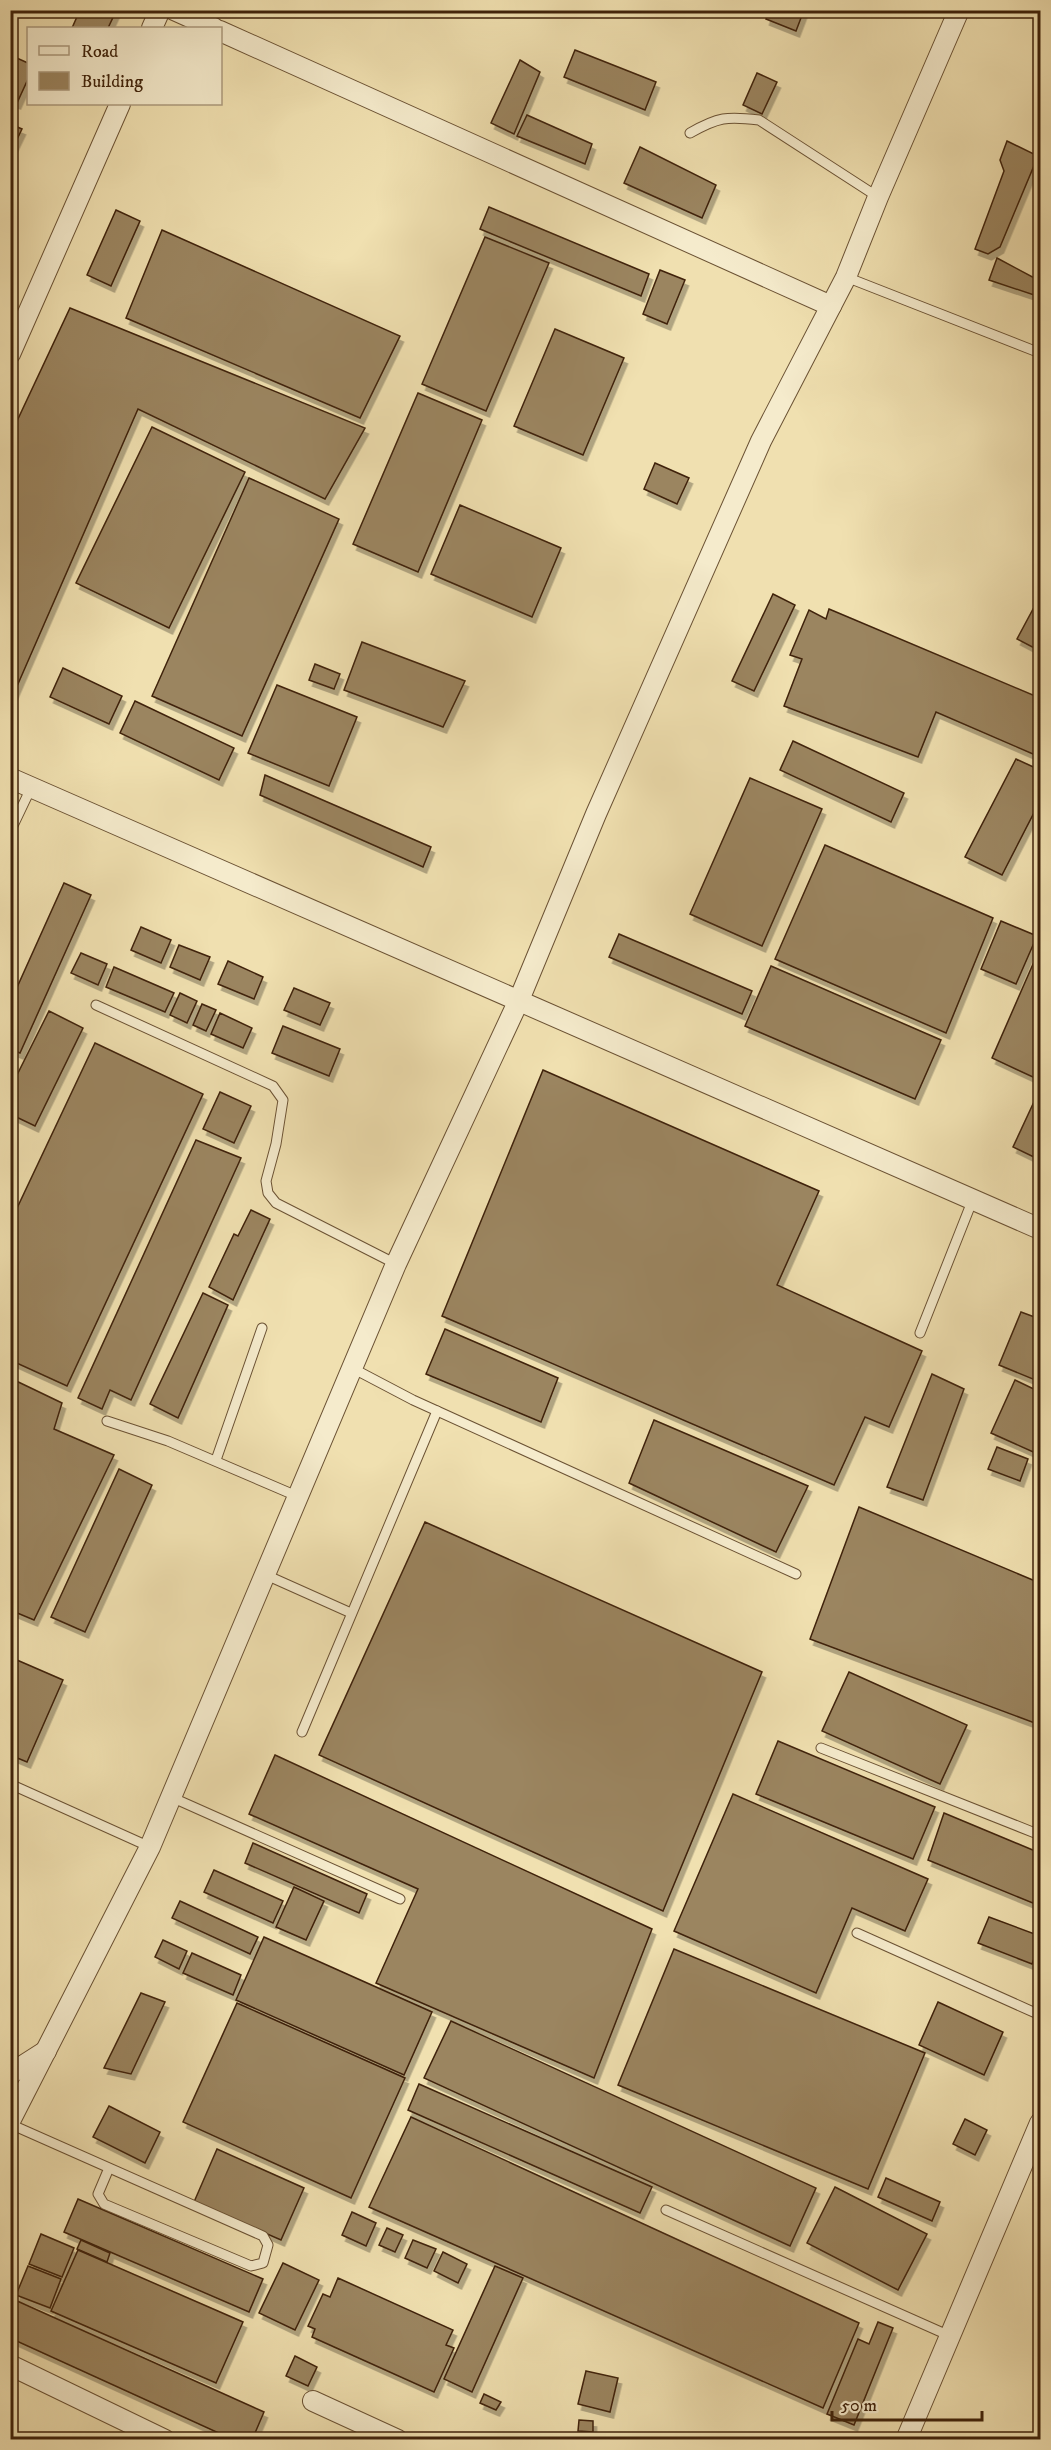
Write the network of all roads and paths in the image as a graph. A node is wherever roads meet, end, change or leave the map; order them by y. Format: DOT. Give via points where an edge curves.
graph roads {
  1 [pos="160,10"];
  2 [pos="174,10"];
  3 [pos="959,10"];
  4 [pos="152,27"];
  5 [pos="212,27"];
  6 [pos="222,33"];
  7 [pos="120,105"];
  8 [pos="690,133"];
  9 [pos="878,197"];
  10 [pos="846,277"];
  11 [pos="831,306"];
  12 [pos="1041,353"];
  13 [pos="10,354"];
  14 [pos="10,778"];
  15 [pos="31,788"];
  16 [pos="10,832"];
  17 [pos="519,999"];
  18 [pos="96,1005"];
  19 [pos="973,1199"];
  20 [pos="1041,1229"];
  21 [pos="396,1264"];
  22 [pos="262,1328"];
  23 [pos="920,1333"];
  24 [pos="354,1369"];
  25 [pos="437,1410"];
  26 [pos="107,1421"];
  27 [pos="216,1460"];
  28 [pos="299,1497"];
  29 [pos="796,1574"];
  30 [pos="266,1575"];
  31 [pos="351,1613"];
  32 [pos="302,1732"];
  33 [pos="821,1748"];
  34 [pos="10,1784"];
  35 [pos="171,1797"];
  36 [pos="1041,1835"];
  37 [pos="150,1847"];
  38 [pos="400,1899"];
  39 [pos="857,1933"];
  40 [pos="1041,2015"];
  41 [pos="46,2051"];
  42 [pos="10,2074"];
  43 [pos="10,2123"];
  44 [pos="1041,2123"];
  45 [pos="109,2168"];
  46 [pos="666,2210"];
  47 [pos="950,2336"];
  48 [pos="10,2365"];
  49 [pos="313,2401"];
  50 [pos="165,2439"];
  51 [pos="398,2439"];
  52 [pos="906,2439"];
  1 -- 4 [label="street"];
  2 -- 5 [label="street"];
  3 -- 9 [label="street"];
  6 -- 11 [label="street"];
  7 -- 13 [label="street"];
  8 -- 9 [label="lane" via="714,120 759,120"];
  9 -- 10 [label="street"];
  10 -- 11 [label="street"];
  10 -- 12 [label="lane"];
  11 -- 17 [label="street" via="761,441"];
  14 -- 15 [label="street"];
  15 -- 16 [label="lane"];
  15 -- 17 [label="street"];
  17 -- 19 [label="street"];
  17 -- 21 [label="street"];
  18 -- 21 [label="lane" via="273,1086 283,1100 266,1181 268,1193 276,1203"];
  19 -- 20 [label="street"];
  19 -- 23 [label="lane"];
  21 -- 24 [label="street"];
  22 -- 27 [label="lane"];
  24 -- 25 [label="lane"];
  24 -- 28 [label="street"];
  25 -- 29 [label="lane"];
  25 -- 31 [label="lane"];
  26 -- 27 [label="lane"];
  27 -- 28 [label="lane"];
  28 -- 30 [label="street"];
  30 -- 31 [label="lane"];
  30 -- 35 [label="street"];
  31 -- 32 [label="lane"];
  33 -- 36 [label="lane"];
  34 -- 37 [label="lane"];
  35 -- 37 [label="street"];
  35 -- 38 [label="lane"];
  37 -- 41 [label="street"];
  39 -- 40 [label="lane"];
  41 -- 42 [label="street"];
  41 -- 43 [label="street"];
  43 -- 45 [label="lane"];
  44 -- 47 [label="street"];
  45 -- 45 [label="lane" via="263,2236 268,2245 263,2263 251,2266 104,2204 98,2194"];
  46 -- 47 [label="lane"];
  47 -- 52 [label="street"];
  48 -- 50 [label="street"];
  49 -- 51 [label="street"];
}
